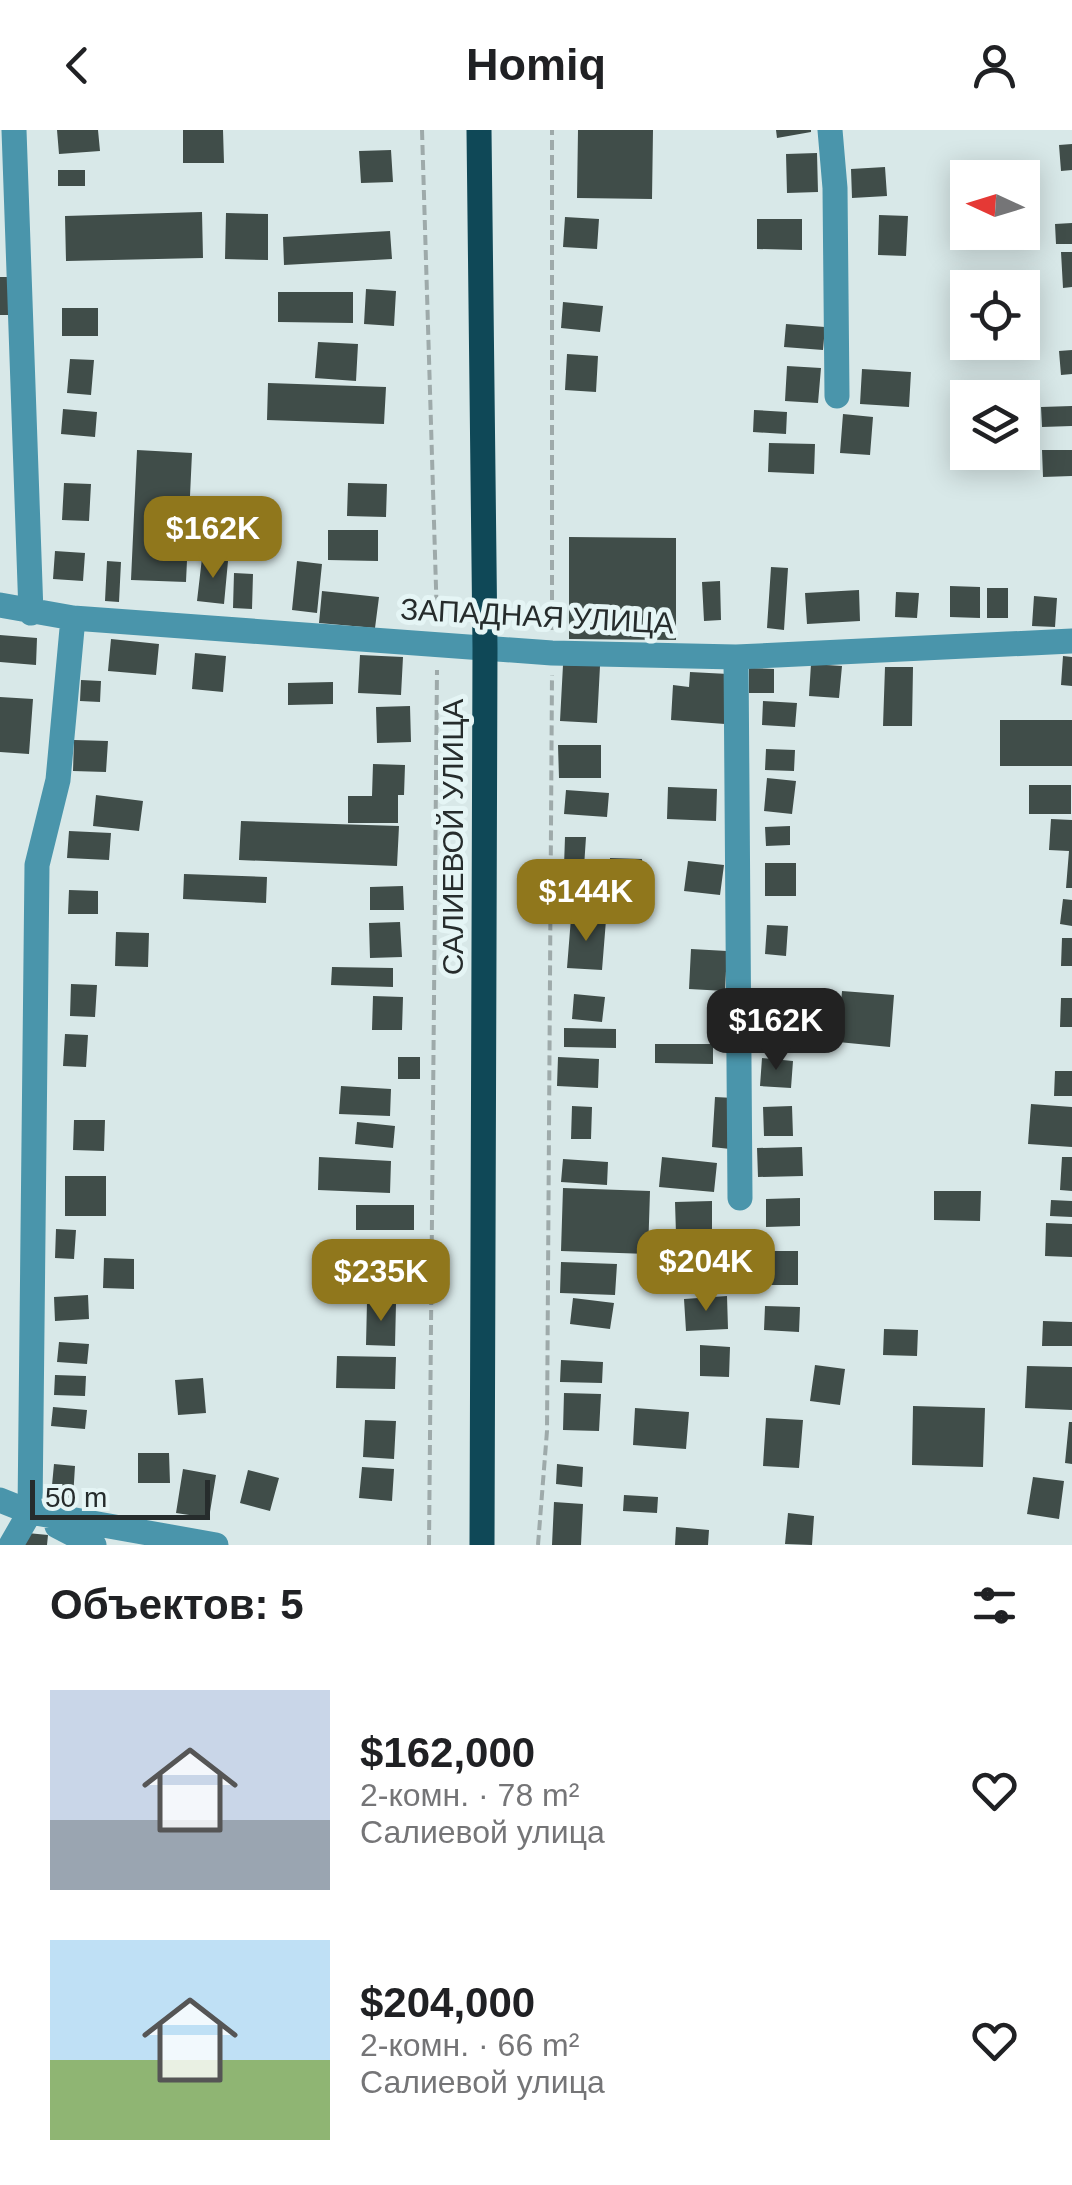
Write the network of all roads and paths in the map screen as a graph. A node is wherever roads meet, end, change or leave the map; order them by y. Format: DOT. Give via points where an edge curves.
graph roads {
  1 [pos="14,130"];
  2 [pos="422,130"];
  3 [pos="480,130"];
  4 [pos="552,130"];
  5 [pos="830,130"];
  6 [pos="838,396"];
  7 [pos="0,606"];
  8 [pos="31,613"];
  9 [pos="73,618"];
  10 [pos="1072,641"];
  11 [pos="437,644"];
  12 [pos="486,648"];
  13 [pos="552,653"];
  14 [pos="736,656"];
  15 [pos="740,1198"];
  16 [pos="0,1500"];
  17 [pos="30,1512"];
  18 [pos="11,1545"];
  19 [pos="94,1545"];
  20 [pos="216,1545"];
  21 [pos="429,1545"];
  22 [pos="482,1545"];
  23 [pos="538,1545"];
  1 -- 8 [label="street"];
  2 -- 11 [label="path"];
  3 -- 12 [label="main road, САЛИЕВОЙ УЛИЦА"];
  4 -- 13 [label="path"];
  5 -- 6 [label="street"];
  7 -- 8 [label="street, ЗАПАДНАЯ УЛИЦА"];
  8 -- 9 [label="street, ЗАПАДНАЯ УЛИЦА"];
  9 -- 11 [label="street, ЗАПАДНАЯ УЛИЦА"];
  9 -- 17 [label="street" via="58,780 37,866"];
  10 -- 14 [label="street, ЗАПАДНАЯ УЛИЦА"];
  11 -- 12 [label="street, ЗАПАДНАЯ УЛИЦА"];
  11 -- 21 [label="path"];
  12 -- 13 [label="street, ЗАПАДНАЯ УЛИЦА"];
  12 -- 22 [label="main road, САЛИЕВОЙ УЛИЦА"];
  13 -- 14 [label="street, ЗАПАДНАЯ УЛИЦА"];
  13 -- 23 [label="path" via="547,1431"];
  14 -- 15 [label="street"];
  16 -- 17 [label="street"];
  17 -- 18 [label="street"];
  17 -- 19 [label="street"];
  17 -- 20 [label="street"];
}
